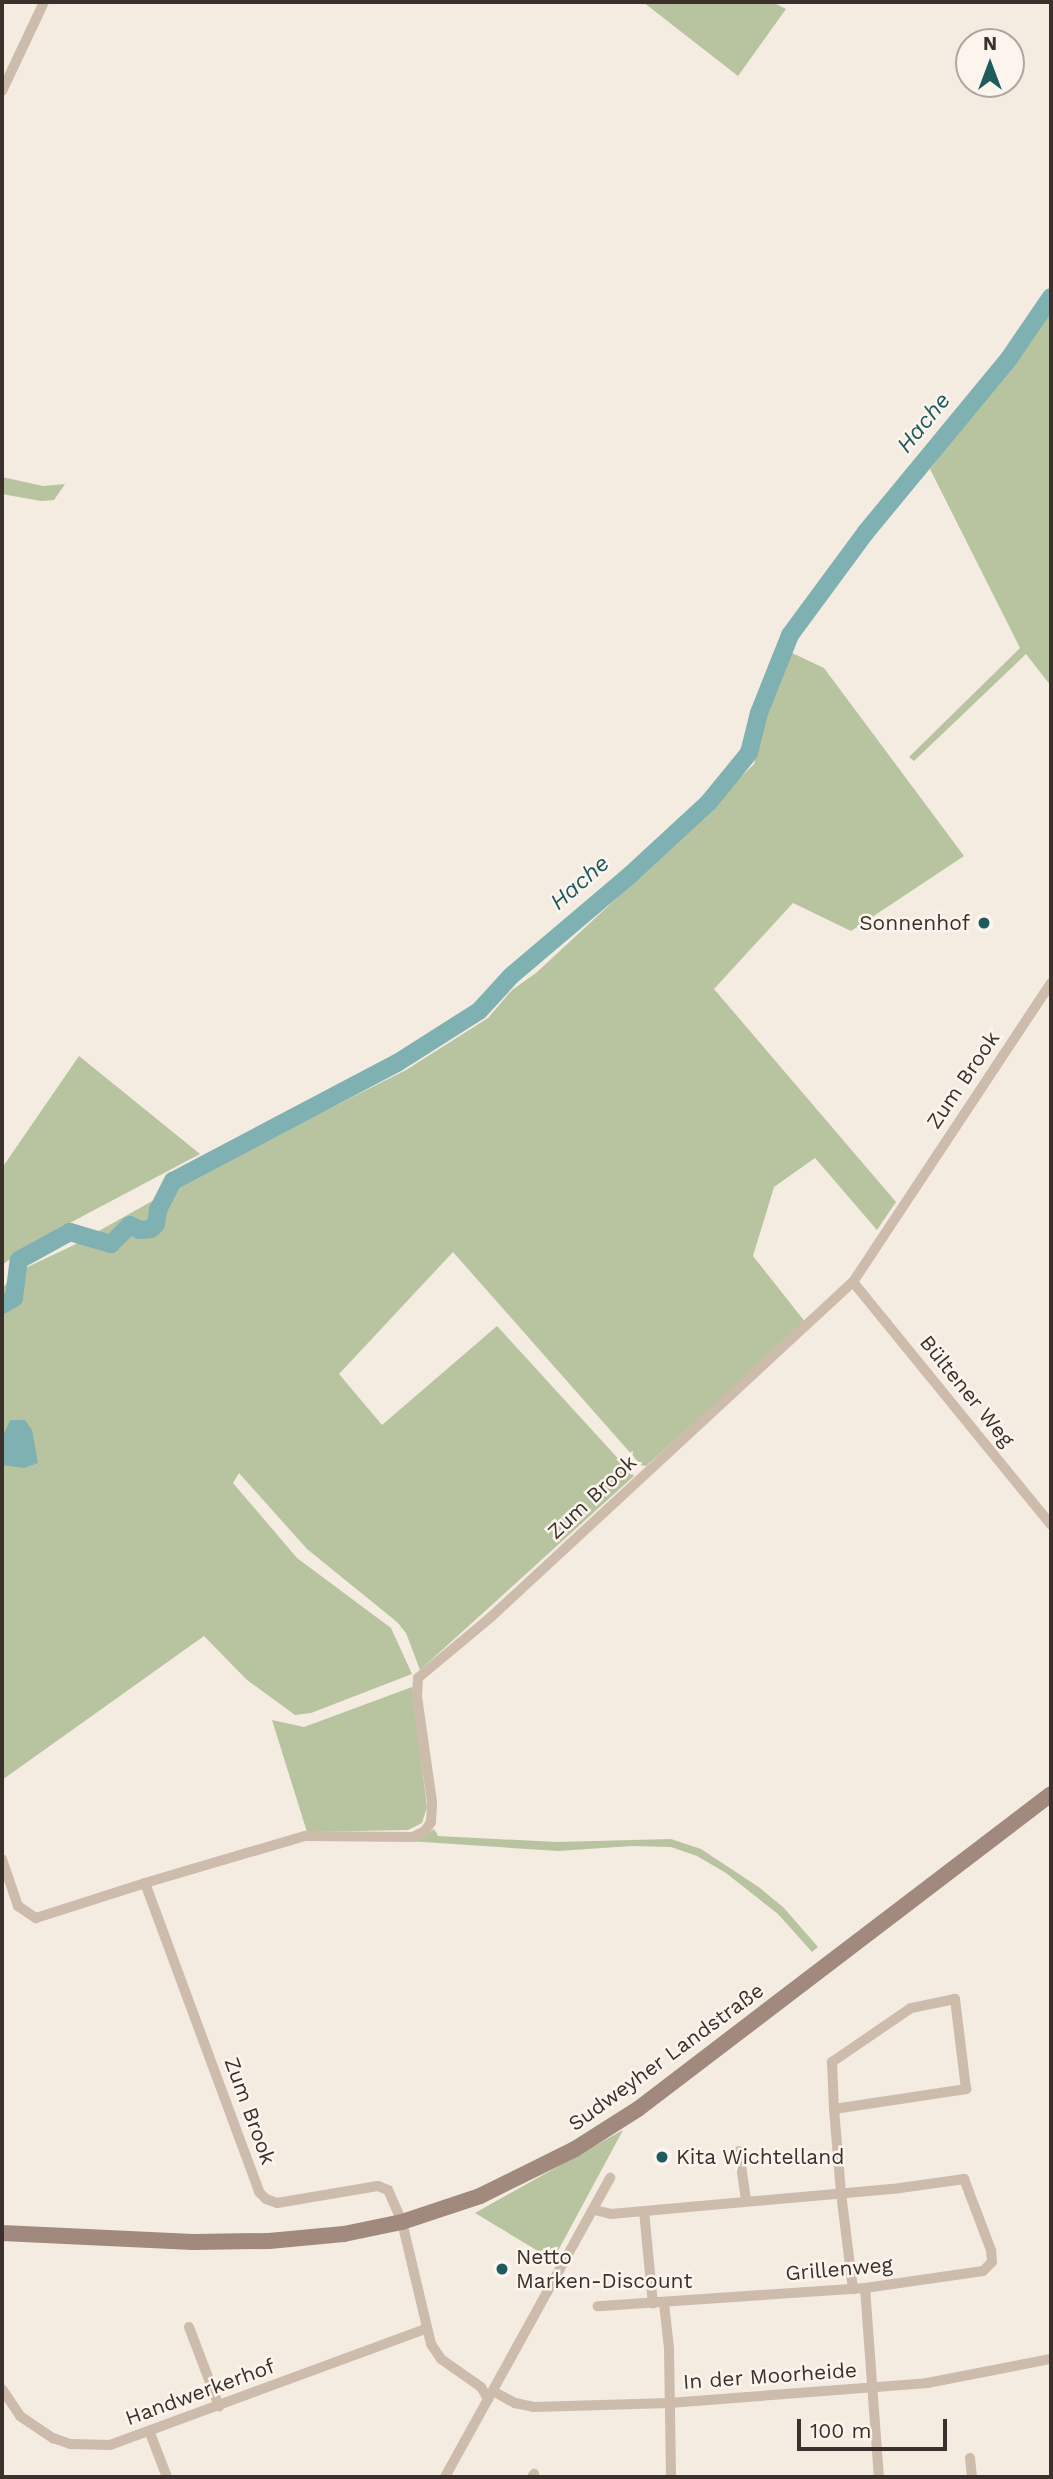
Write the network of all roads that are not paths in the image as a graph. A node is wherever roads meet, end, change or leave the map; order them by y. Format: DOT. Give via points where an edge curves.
graph roads {
  1 [pos="44,2"];
  2 [pos="2,91"];
  3 [pos="1051,983"];
  4 [pos="853,1282"];
  5 [pos="1051,1525"];
  6 [pos="1051,1794"];
  7 [pos="2,1859"];
  8 [pos="145,1883"];
  9 [pos="834,2109"];
  10 [pos="739,2151"];
  11 [pos="610,2178"];
  12 [pos="841,2193"];
  13 [pos="746,2200"];
  14 [pos="595,2210"];
  15 [pos="644,2211"];
  16 [pos="401,2222"];
  17 [pos="2,2233"];
  18 [pos="865,2288"];
  19 [pos="853,2289"];
  20 [pos="659,2303"];
  21 [pos="598,2306"];
  22 [pos="189,2328"];
  23 [pos="426,2329"];
  24 [pos="1051,2359"];
  25 [pos="874,2387"];
  26 [pos="2,2389"];
  27 [pos="491,2395"];
  28 [pos="669,2403"];
  29 [pos="219,2406"];
  30 [pos="150,2433"];
  31 [pos="971,2458"];
  32 [pos="167,2477"];
  33 [pos="445,2477"];
  34 [pos="671,2477"];
  35 [pos="879,2477"];
  36 [pos="972,2477"];
  1 -- 2 [label="street"];
  3 -- 4 [label="street, Zum Brook"];
  4 -- 5 [label="street, Bültener Weg"];
  4 -- 8 [label="street, Zum Brook" via="491,1617 418,1678 416,1696 432,1802 432,1822 425,1831 413,1837 305,1836"];
  6 -- 16 [label="main road, Sudweyher Landstraße" via="638,2109 527,2175"];
  7 -- 8 [label="street, Zum Brook" via="18,1906 36,1917"];
  8 -- 16 [label="street, Zum Brook" via="259,2192 277,2203 378,2186 388,2190"];
  9 -- 9 [label="street" via="832,2062 911,2008 955,1999 965,2089"];
  9 -- 12 [label="street"];
  10 -- 13 [label="street"];
  11 -- 14 [label="street"];
  12 -- 13 [label="street"];
  12 -- 18 [label="street, Grillenweg" via="964,2179 991,2250 992,2262 983,2271"];
  12 -- 19 [label="street"];
  13 -- 15 [label="street"];
  14 -- 15 [label="street" via="611,2214"];
  14 -- 27 [label="street"];
  15 -- 20 [label="street"];
  16 -- 17 [label="main road, Sudweyher Landstraße" via="344,2234 231,2242"];
  16 -- 23 [label="street"];
  18 -- 19 [label="street, Grillenweg"];
  18 -- 25 [label="street"];
  19 -- 20 [label="street, Grillenweg"];
  20 -- 21 [label="street, Grillenweg"];
  20 -- 28 [label="street" via="670,2348"];
  22 -- 29 [label="street"];
  23 -- 27 [label="street" via="441,2360"];
  23 -- 29 [label="street, Handwerkerhof"];
  24 -- 25 [label="street, In der Moorheide" via="927,2383"];
  25 -- 28 [label="street, In der Moorheide"];
  25 -- 35 [label="street"];
  26 -- 30 [label="street, Handwerkerhof" via="34,2428 69,2444 110,2445"];
  27 -- 28 [label="street, In der Moorheide" via="534,2407"];
  27 -- 33 [label="street"];
  28 -- 34 [label="street"];
  29 -- 30 [label="street, Handwerkerhof"];
  30 -- 32 [label="street"];
  31 -- 36 [label="street"];
}
